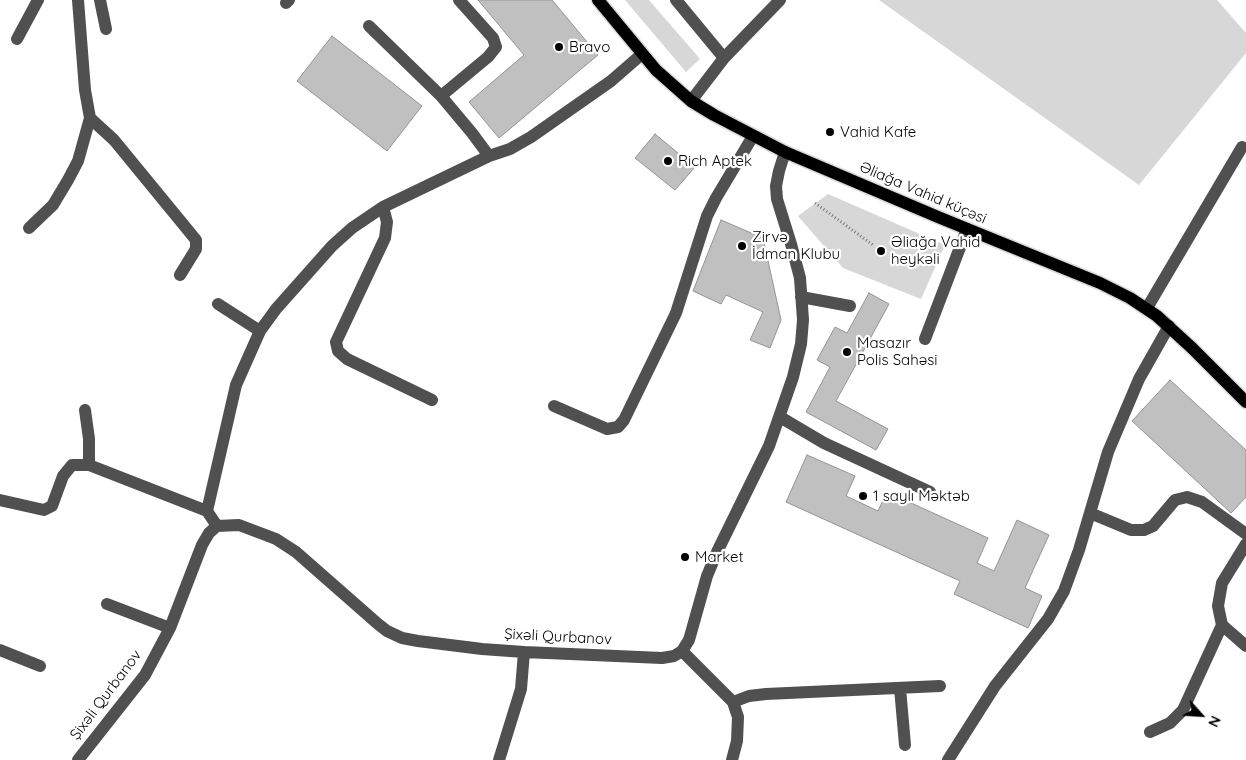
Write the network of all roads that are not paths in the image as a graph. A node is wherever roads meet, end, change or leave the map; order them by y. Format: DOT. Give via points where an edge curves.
graph roads {
  1 [pos="38,0"];
  2 [pos="78,0"];
  3 [pos="100,0"];
  4 [pos="459,0"];
  5 [pos="598,0"];
  6 [pos="676,0"];
  7 [pos="780,0"];
  8 [pos="369,26"];
  9 [pos="106,29"];
  10 [pos="17,39"];
  11 [pos="642,54"];
  12 [pos="724,58"];
  13 [pos="441,96"];
  14 [pos="692,101"];
  15 [pos="90,118"];
  16 [pos="753,136"];
  17 [pos="1242,147"];
  18 [pos="786,152"];
  19 [pos="489,156"];
  20 [pos="383,207"];
  21 [pos="30,228"];
  22 [pos="967,229"];
  23 [pos="180,275"];
  24 [pos="801,297"];
  25 [pos="218,304"];
  26 [pos="850,306"];
  27 [pos="1147,308"];
  28 [pos="1169,326"];
  29 [pos="260,331"];
  30 [pos="925,339"];
  31 [pos="432,400"];
  32 [pos="1246,402"];
  33 [pos="554,406"];
  34 [pos="85,410"];
  35 [pos="780,416"];
  36 [pos="89,465"];
  37 [pos="930,492"];
  38 [pos="0,500"];
  39 [pos="207,511"];
  40 [pos="1090,513"];
  41 [pos="217,526"];
  42 [pos="1246,534"];
  43 [pos="1246,544"];
  44 [pos="107,604"];
  45 [pos="1222,625"];
  46 [pos="170,628"];
  47 [pos="1246,646"];
  48 [pos="0,650"];
  49 [pos="682,651"];
  50 [pos="524,652"];
  51 [pos="40,666"];
  52 [pos="940,686"];
  53 [pos="900,688"];
  54 [pos="732,702"];
  55 [pos="1150,732"];
  56 [pos="905,745"];
  57 [pos="78,760"];
  58 [pos="499,760"];
  59 [pos="732,760"];
  60 [pos="948,760"];
  1 -- 10 [label="street"];
  2 -- 15 [label="street"];
  3 -- 9 [label="street"];
  4 -- 13 [label="street" via="493,38 496,47"];
  5 -- 11 [label="main road, Əliağa Vahid küçəsi"];
  6 -- 12 [label="street"];
  7 -- 12 [label="street"];
  8 -- 13 [label="street"];
  11 -- 14 [label="main road, Əliağa Vahid küçəsi"];
  11 -- 19 [label="street" via="611,81 530,137"];
  12 -- 14 [label="street"];
  13 -- 19 [label="street"];
  14 -- 16 [label="main road, Əliağa Vahid küçəsi"];
  15 -- 21 [label="street" via="78,162 53,205"];
  15 -- 23 [label="street" via="114,140 196,240 196,249"];
  16 -- 18 [label="main road, Əliağa Vahid küçəsi"];
  16 -- 33 [label="street" via="707,216 676,313 624,420 618,427 607,429"];
  17 -- 27 [label="street"];
  18 -- 22 [label="main road, Əliağa Vahid küçəsi"];
  18 -- 24 [label="street" via="776,186 777,200 798,270"];
  19 -- 20 [label="street"];
  20 -- 29 [label="street" via="332,246"];
  20 -- 31 [label="street" via="387,222 385,238 336,342 338,351 347,359"];
  22 -- 27 [label="main road, Əliağa Vahid küçəsi" via="1100,283"];
  22 -- 30 [label="street"];
  24 -- 26 [label="street"];
  24 -- 35 [label="street" via="801,344"];
  25 -- 29 [label="street"];
  27 -- 28 [label="main road, Əliağa Vahid küçəsi"];
  28 -- 32 [label="main road, Əliağa Vahid küçəsi"];
  28 -- 40 [label="street" via="1139,380 1108,452"];
  29 -- 39 [label="street" via="236,385"];
  34 -- 36 [label="street"];
  35 -- 37 [label="street" via="824,443"];
  35 -- 49 [label="street" via="769,446 717,552 689,640"];
  36 -- 38 [label="street" via="72,466 63,476 52,506 44,510"];
  36 -- 39 [label="street"];
  39 -- 41 [label="street"];
  40 -- 42 [label="street" via="1131,530 1144,530 1153,526 1175,500 1187,497 1202,502"];
  40 -- 60 [label="street" via="1064,591 1048,620 995,686"];
  41 -- 46 [label="street, Şixəli Qurbanov" via="202,545"];
  41 -- 50 [label="street, Şixəli Qurbanov" via="239,524 276,539 296,552 387,632 418,641"];
  43 -- 45 [label="street" via="1222,584 1218,606"];
  44 -- 46 [label="street"];
  45 -- 47 [label="street"];
  45 -- 55 [label="street" via="1183,710 1170,723"];
  46 -- 57 [label="street, Şixəli Qurbanov" via="145,675"];
  48 -- 51 [label="street"];
  49 -- 50 [label="street, Şixəli Qurbanov" via="662,658"];
  49 -- 54 [label="street"];
  50 -- 58 [label="street" via="521,689"];
  52 -- 53 [label="street"];
  53 -- 54 [label="street" via="766,694"];
  53 -- 56 [label="street"];
  54 -- 59 [label="street" via="738,717"];
}
